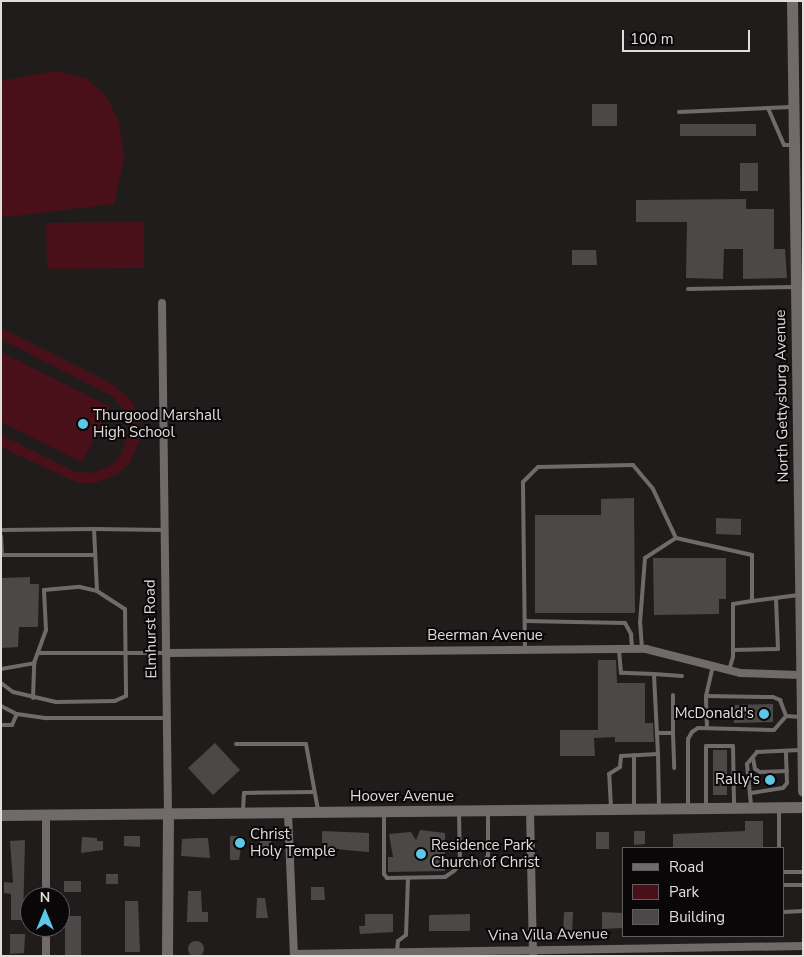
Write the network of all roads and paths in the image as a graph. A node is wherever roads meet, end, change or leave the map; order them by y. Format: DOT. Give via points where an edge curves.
graph roads {
  1 [pos="792,1"];
  2 [pos="793,107"];
  3 [pos="768,108"];
  4 [pos="679,112"];
  5 [pos="794,146"];
  6 [pos="799,224"];
  7 [pos="795,287"];
  8 [pos="688,289"];
  9 [pos="162,303"];
  10 [pos="800,506"];
  11 [pos="94,529"];
  12 [pos="1,530"];
  13 [pos="165,530"];
  14 [pos="1,536"];
  15 [pos="676,538"];
  16 [pos="95,555"];
  17 [pos="97,591"];
  18 [pos="801,596"];
  19 [pos="776,599"];
  20 [pos="752,601"];
  21 [pos="801,616"];
  22 [pos="525,621"];
  23 [pos="618,649"];
  24 [pos="632,649"];
  25 [pos="642,649"];
  26 [pos="525,650"];
  27 [pos="733,650"];
  28 [pos="125,652"];
  29 [pos="38,653"];
  30 [pos="167,653"];
  31 [pos="34,663"];
  32 [pos="713,666"];
  33 [pos="1,669"];
  34 [pos="728,670"];
  35 [pos="654,674"];
  36 [pos="800,675"];
  37 [pos="682,676"];
  38 [pos="1,683"];
  39 [pos="673,695"];
  40 [pos="706,696"];
  41 [pos="33,698"];
  42 [pos="1,706"];
  43 [pos="17,714"];
  44 [pos="786,716"];
  45 [pos="801,717"];
  46 [pos="167,718"];
  47 [pos="1,726"];
  48 [pos="707,728"];
  49 [pos="657,733"];
  50 [pos="673,733"];
  51 [pos="236,744"];
  52 [pos="802,750"];
  53 [pos="786,752"];
  54 [pos="658,754"];
  55 [pos="634,755"];
  56 [pos="753,758"];
  57 [pos="674,768"];
  58 [pos="787,771"];
  59 [pos="803,791"];
  60 [pos="314,792"];
  61 [pos="751,793"];
  62 [pos="734,808"];
  63 [pos="750,808"];
  64 [pos="779,808"];
  65 [pos="803,808"];
  66 [pos="688,809"];
  67 [pos="706,809"];
  68 [pos="611,810"];
  69 [pos="634,810"];
  70 [pos="659,810"];
  71 [pos="530,811"];
  72 [pos="318,812"];
  73 [pos="384,812"];
  74 [pos="459,812"];
  75 [pos="488,812"];
  76 [pos="242,813"];
  77 [pos="288,813"];
  78 [pos="46,814"];
  79 [pos="168,814"];
  80 [pos="1,815"];
  81 [pos="779,847"];
  82 [pos="460,864"];
  83 [pos="784,872"];
  84 [pos="803,872"];
  85 [pos="408,878"];
  86 [pos="784,885"];
  87 [pos="803,885"];
  88 [pos="46,887"];
  89 [pos="803,911"];
  90 [pos="784,912"];
  91 [pos="46,937"];
  92 [pos="803,946"];
  93 [pos="397,952"];
  94 [pos="533,952"];
  95 [pos="294,955"];
  96 [pos="46,956"];
  97 [pos="167,956"];
  1 -- 2 [label="street, North Gettysburg Avenue"];
  2 -- 3 [label="lane"];
  2 -- 5 [label="street, North Gettysburg Avenue"];
  3 -- 4 [label="lane"];
  3 -- 5 [label="lane" via="784,146"];
  5 -- 6 [label="street, North Gettysburg Avenue"];
  6 -- 7 [label="street, North Gettysburg Avenue"];
  7 -- 8 [label="lane"];
  7 -- 10 [label="street, North Gettysburg Avenue"];
  9 -- 13 [label="street, Elmhurst Road"];
  10 -- 18 [label="street, North Gettysburg Avenue"];
  11 -- 12 [label="lane"];
  11 -- 13 [label="lane"];
  11 -- 16 [label="lane"];
  13 -- 30 [label="street, Elmhurst Road"];
  14 -- 16 [label="lane" via="2,555"];
  15 -- 20 [label="lane" via="752,555"];
  15 -- 22 [label="lane" via="653,489 633,465 554,464 533,469 523,482"];
  15 -- 25 [label="lane" via="645,558 640,596"];
  16 -- 17 [label="lane"];
  17 -- 28 [label="lane" via="125,609"];
  17 -- 29 [label="lane" via="80,587 44,590 46,630"];
  18 -- 19 [label="lane"];
  18 -- 21 [label="street, North Gettysburg Avenue"];
  19 -- 20 [label="lane"];
  19 -- 27 [label="lane" via="778,649"];
  20 -- 27 [label="lane" via="733,604"];
  21 -- 36 [label="street, North Gettysburg Avenue"];
  22 -- 24 [label="lane" via="625,622 631,634"];
  22 -- 26 [label="lane"];
  23 -- 24 [label="street, Beerman Avenue"];
  23 -- 26 [label="street, Beerman Avenue"];
  23 -- 35 [label="lane" via="621,673"];
  24 -- 25 [label="street, Beerman Avenue"];
  25 -- 32 [label="street, Beerman Avenue" via="665,651"];
  26 -- 30 [label="street, Beerman Avenue"];
  27 -- 34 [label="lane"];
  28 -- 29 [label="lane"];
  28 -- 30 [label="lane"];
  28 -- 41 [label="lane" via="126,696 115,701 56,702"];
  29 -- 31 [label="lane"];
  30 -- 46 [label="street, Elmhurst Road"];
  31 -- 33 [label="lane"];
  31 -- 41 [label="lane"];
  32 -- 34 [label="street, Beerman Avenue"];
  32 -- 40 [label="lane"];
  34 -- 36 [label="street, Beerman Avenue"];
  35 -- 37 [label="lane"];
  35 -- 49 [label="lane"];
  36 -- 45 [label="street, North Gettysburg Avenue"];
  38 -- 41 [label="lane" via="13,692"];
  39 -- 50 [label="lane"];
  40 -- 44 [label="lane" via="773,697 780,700"];
  40 -- 48 [label="lane"];
  42 -- 43 [label="lane"];
  43 -- 46 [label="lane" via="47,718"];
  43 -- 47 [label="lane" via="12,725"];
  44 -- 45 [label="lane"];
  44 -- 48 [label="lane" via="774,730"];
  45 -- 52 [label="street, North Gettysburg Avenue"];
  46 -- 79 [label="street, Elmhurst Road"];
  48 -- 66 [label="lane" via="698,728 688,739"];
  49 -- 50 [label="lane"];
  49 -- 54 [label="lane"];
  50 -- 57 [label="lane"];
  51 -- 60 [label="lane" via="306,744"];
  52 -- 53 [label="lane"];
  52 -- 59 [label="street, North Gettysburg Avenue"];
  53 -- 56 [label="lane" via="757,752"];
  53 -- 58 [label="lane"];
  54 -- 55 [label="lane"];
  54 -- 70 [label="lane"];
  55 -- 68 [label="lane" via="621,756 620,766 609,774"];
  55 -- 69 [label="lane"];
  56 -- 58 [label="lane" via="755,769 760,772"];
  56 -- 61 [label="lane" via="747,764"];
  58 -- 61 [label="lane" via="783,788"];
  60 -- 72 [label="lane"];
  60 -- 76 [label="lane" via="244,793"];
  61 -- 63 [label="lane"];
  62 -- 63 [label="street, Hoover Avenue"];
  62 -- 67 [label="street, Hoover Avenue"];
  62 -- 67 [label="lane" via="733,746 706,746"];
  63 -- 64 [label="street, Hoover Avenue"];
  64 -- 65 [label="street, Hoover Avenue"];
  64 -- 81 [label="lane"];
  66 -- 67 [label="street, Hoover Avenue"];
  66 -- 70 [label="street, Hoover Avenue"];
  68 -- 69 [label="street, Hoover Avenue"];
  68 -- 71 [label="street, Hoover Avenue"];
  69 -- 70 [label="street, Hoover Avenue"];
  71 -- 75 [label="street, Hoover Avenue"];
  71 -- 94 [label="street"];
  72 -- 73 [label="street, Hoover Avenue"];
  72 -- 77 [label="street, Hoover Avenue"];
  73 -- 74 [label="street, Hoover Avenue"];
  73 -- 85 [label="lane" via="384,874 387,878"];
  74 -- 75 [label="street, Hoover Avenue"];
  74 -- 82 [label="lane"];
  75 -- 82 [label="lane" via="488,856 482,863"];
  76 -- 77 [label="street, Hoover Avenue"];
  76 -- 79 [label="street, Hoover Avenue"];
  77 -- 95 [label="street"];
  78 -- 79 [label="street, Hoover Avenue"];
  78 -- 80 [label="street, Hoover Avenue"];
  78 -- 88 [label="street"];
  79 -- 97 [label="street, Elmhurst Road"];
  82 -- 85 [label="lane" via="445,877"];
  83 -- 84 [label="lane"];
  85 -- 93 [label="lane" via="406,935 398,941"];
  86 -- 87 [label="lane"];
  89 -- 90 [label="lane"];
  91 -- 96 [label="street"];
  92 -- 94 [label="street, Vina Villa Avenue"];
  93 -- 94 [label="street, Vina Villa Avenue"];
  93 -- 95 [label="street, Vina Villa Avenue"];
}
